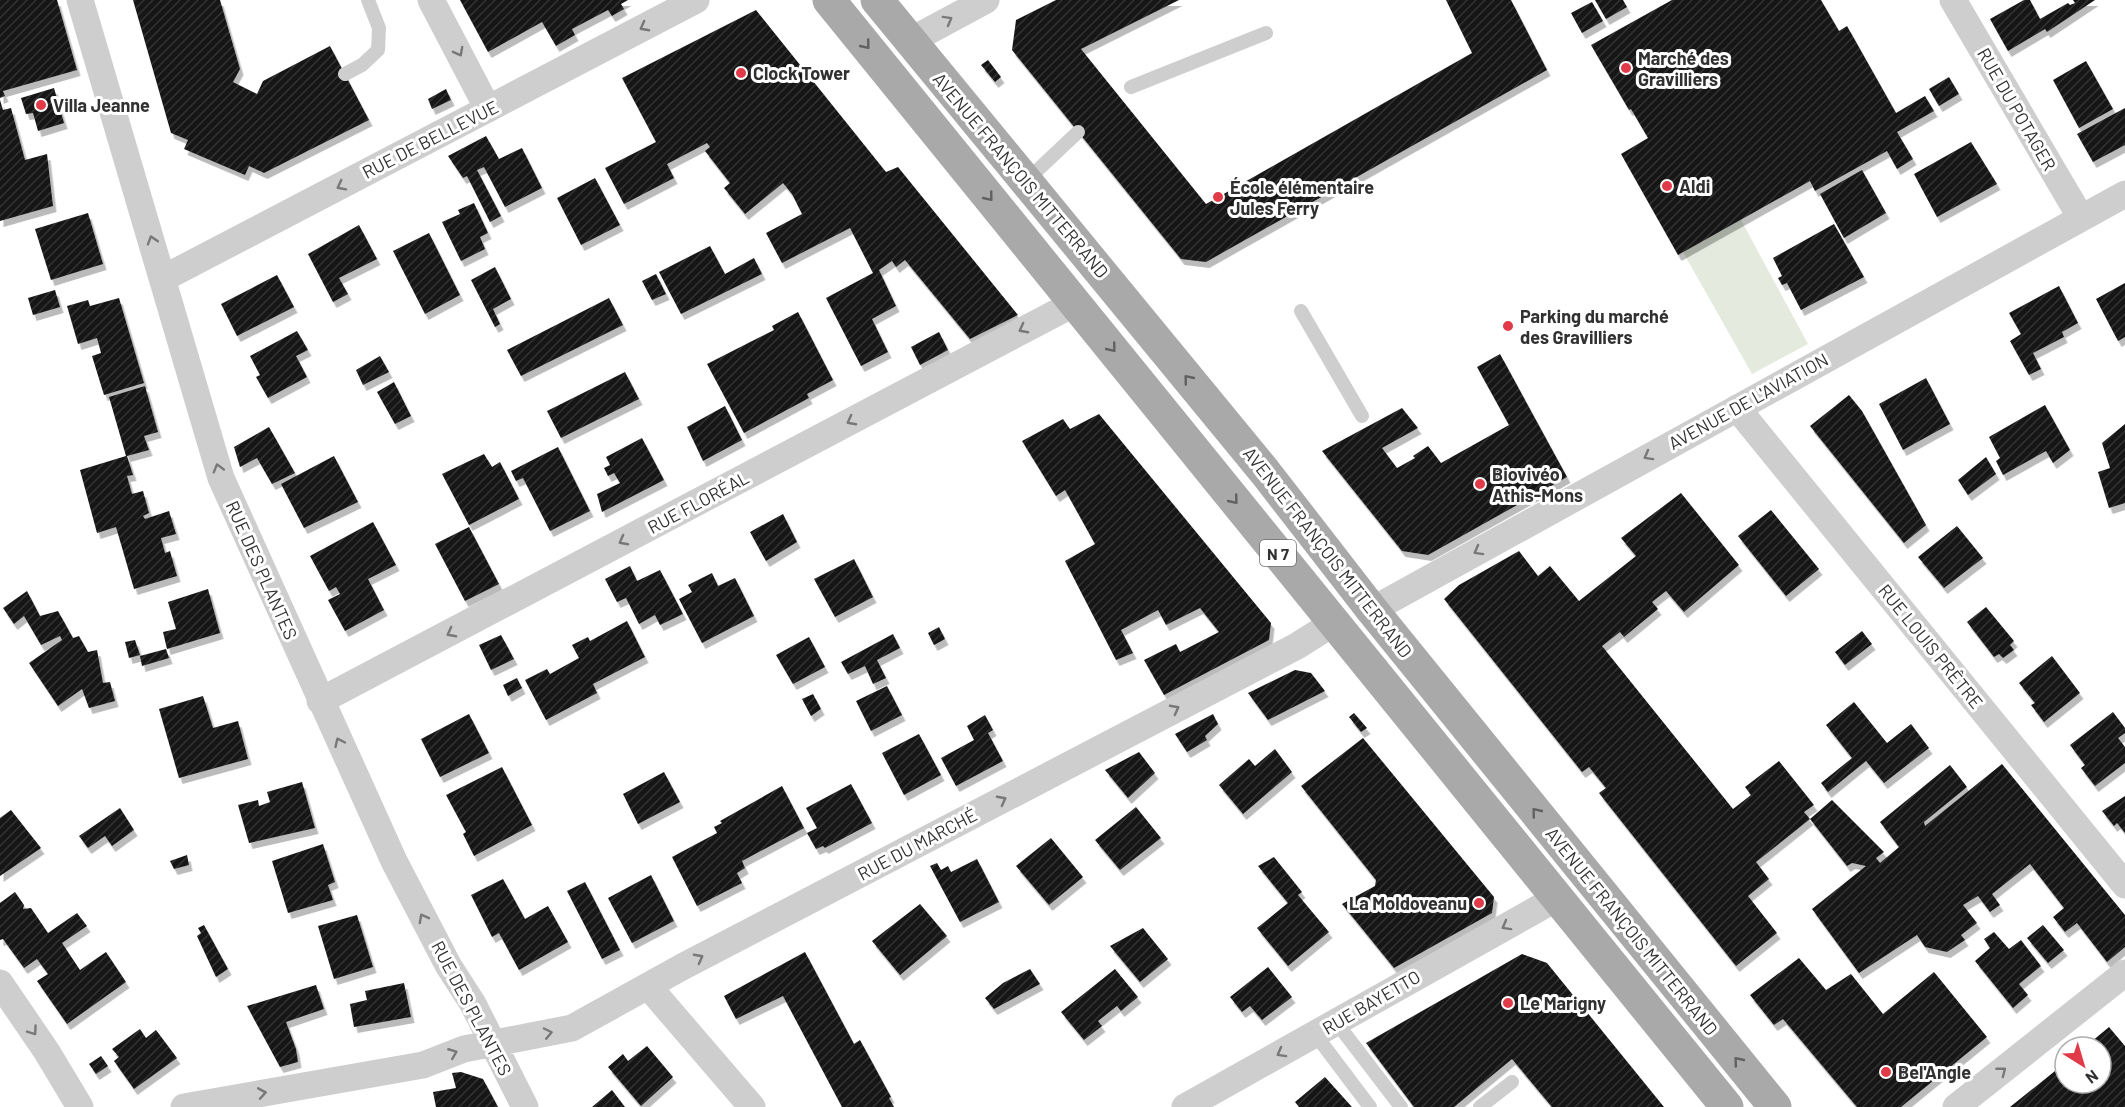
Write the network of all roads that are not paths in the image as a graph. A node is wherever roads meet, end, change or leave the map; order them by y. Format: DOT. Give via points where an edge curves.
graph roads {
  1 [pos="80,0"];
  2 [pos="368,0"];
  3 [pos="431,0"];
  4 [pos="696,0"];
  5 [pos="829,0"];
  6 [pos="877,0"];
  7 [pos="986,0"];
  8 [pos="1953,0"];
  9 [pos="1266,33"];
  10 [pos="910,41"];
  11 [pos="345,74"];
  12 [pos="1131,87"];
  13 [pos="488,109"];
  14 [pos="1078,132"];
  15 [pos="1026,181"];
  16 [pos="2125,194"];
  17 [pos="2081,218"];
  18 [pos="164,278"];
  19 [pos="1075,303"];
  20 [pos="1301,311"];
  21 [pos="1737,408"];
  22 [pos="1362,416"];
  23 [pos="1372,610"];
  24 [pos="1335,622"];
  25 [pos="320,701"];
  26 [pos="2125,885"];
  27 [pos="1557,898"];
  28 [pos="2125,973"];
  29 [pos="0,983"];
  30 [pos="648,986"];
  31 [pos="1325,1028"];
  32 [pos="490,1043"];
  33 [pos="1512,1082"];
  34 [pos="1224,1098"];
  35 [pos="80,1107"];
  36 [pos="184,1107"];
  37 [pos="525,1107"];
  38 [pos="752,1107"];
  39 [pos="1185,1107"];
  40 [pos="1370,1107"];
  41 [pos="1401,1107"];
  42 [pos="1479,1107"];
  43 [pos="1727,1107"];
  44 [pos="1775,1107"];
  45 [pos="1956,1107"];
  18 -- 1 [label="street, RUE DES PLANTES, one-way"];
  2 -- 11 [label="lane" via="379,28 378,50"];
  3 -- 13 [label="street, one-way"];
  4 -- 13 [label="street, RUE DE BELLEVUE, one-way"];
  5 -- 19 [label="main road, AVENUE FRANÇOIS MITTERRAND / N 7, one-way"];
  6 -- 10 [label="main road, AVENUE FRANÇOIS MITTERRAND / N 7"];
  10 -- 7 [label="street, one-way"];
  8 -- 17 [label="street, RUE DU POTAGER"];
  9 -- 12 [label="lane"];
  10 -- 15 [label="main road, AVENUE FRANÇOIS MITTERRAND / N 7"];
  13 -- 18 [label="street, RUE DE BELLEVUE, one-way"];
  14 -- 15 [label="lane"];
  23 -- 15 [label="main road, AVENUE FRANÇOIS MITTERRAND / N 7, one-way"];
  16 -- 17 [label="street, AVENUE DE L'AVIATION"];
  17 -- 21 [label="street, AVENUE DE L'AVIATION"];
  25 -- 18 [label="street, RUE DES PLANTES, one-way" via="220,477"];
  19 -- 24 [label="main road, AVENUE FRANÇOIS MITTERRAND / N 7, one-way"];
  19 -- 25 [label="street, RUE FLORÉAL, one-way"];
  20 -- 22 [label="lane"];
  21 -- 23 [label="street, AVENUE DE L'AVIATION, one-way"];
  21 -- 26 [label="street, RUE LOUIS PRÊTRE"];
  44 -- 23 [label="main road, AVENUE FRANÇOIS MITTERRAND / N 7, one-way"];
  24 -- 27 [label="main road, AVENUE FRANÇOIS MITTERRAND / N 7"];
  30 -- 24 [label="street, RUE DU MARCHÉ, one-way" via="1297,646"];
  32 -- 25 [label="street, RUE DES PLANTES, one-way" via="394,861"];
  27 -- 31 [label="street, RUE BAYETTO, one-way"];
  27 -- 43 [label="main road, AVENUE FRANÇOIS MITTERRAND / N 7"];
  45 -- 28 [label="street, one-way"];
  29 -- 35 [label="street, one-way"];
  32 -- 30 [label="street, RUE DU MARCHÉ, one-way" via="572,1028"];
  30 -- 38 [label="street"];
  31 -- 34 [label="street, RUE BAYETTO, one-way"];
  31 -- 40 [label="lane"];
  31 -- 41 [label="lane"];
  36 -- 32 [label="street, RUE DU MARCHÉ, one-way" via="423,1065"];
  32 -- 37 [label="street, RUE DES PLANTES"];
  33 -- 42 [label="lane"];
  34 -- 39 [label="street, RUE BAYETTO"];
}
